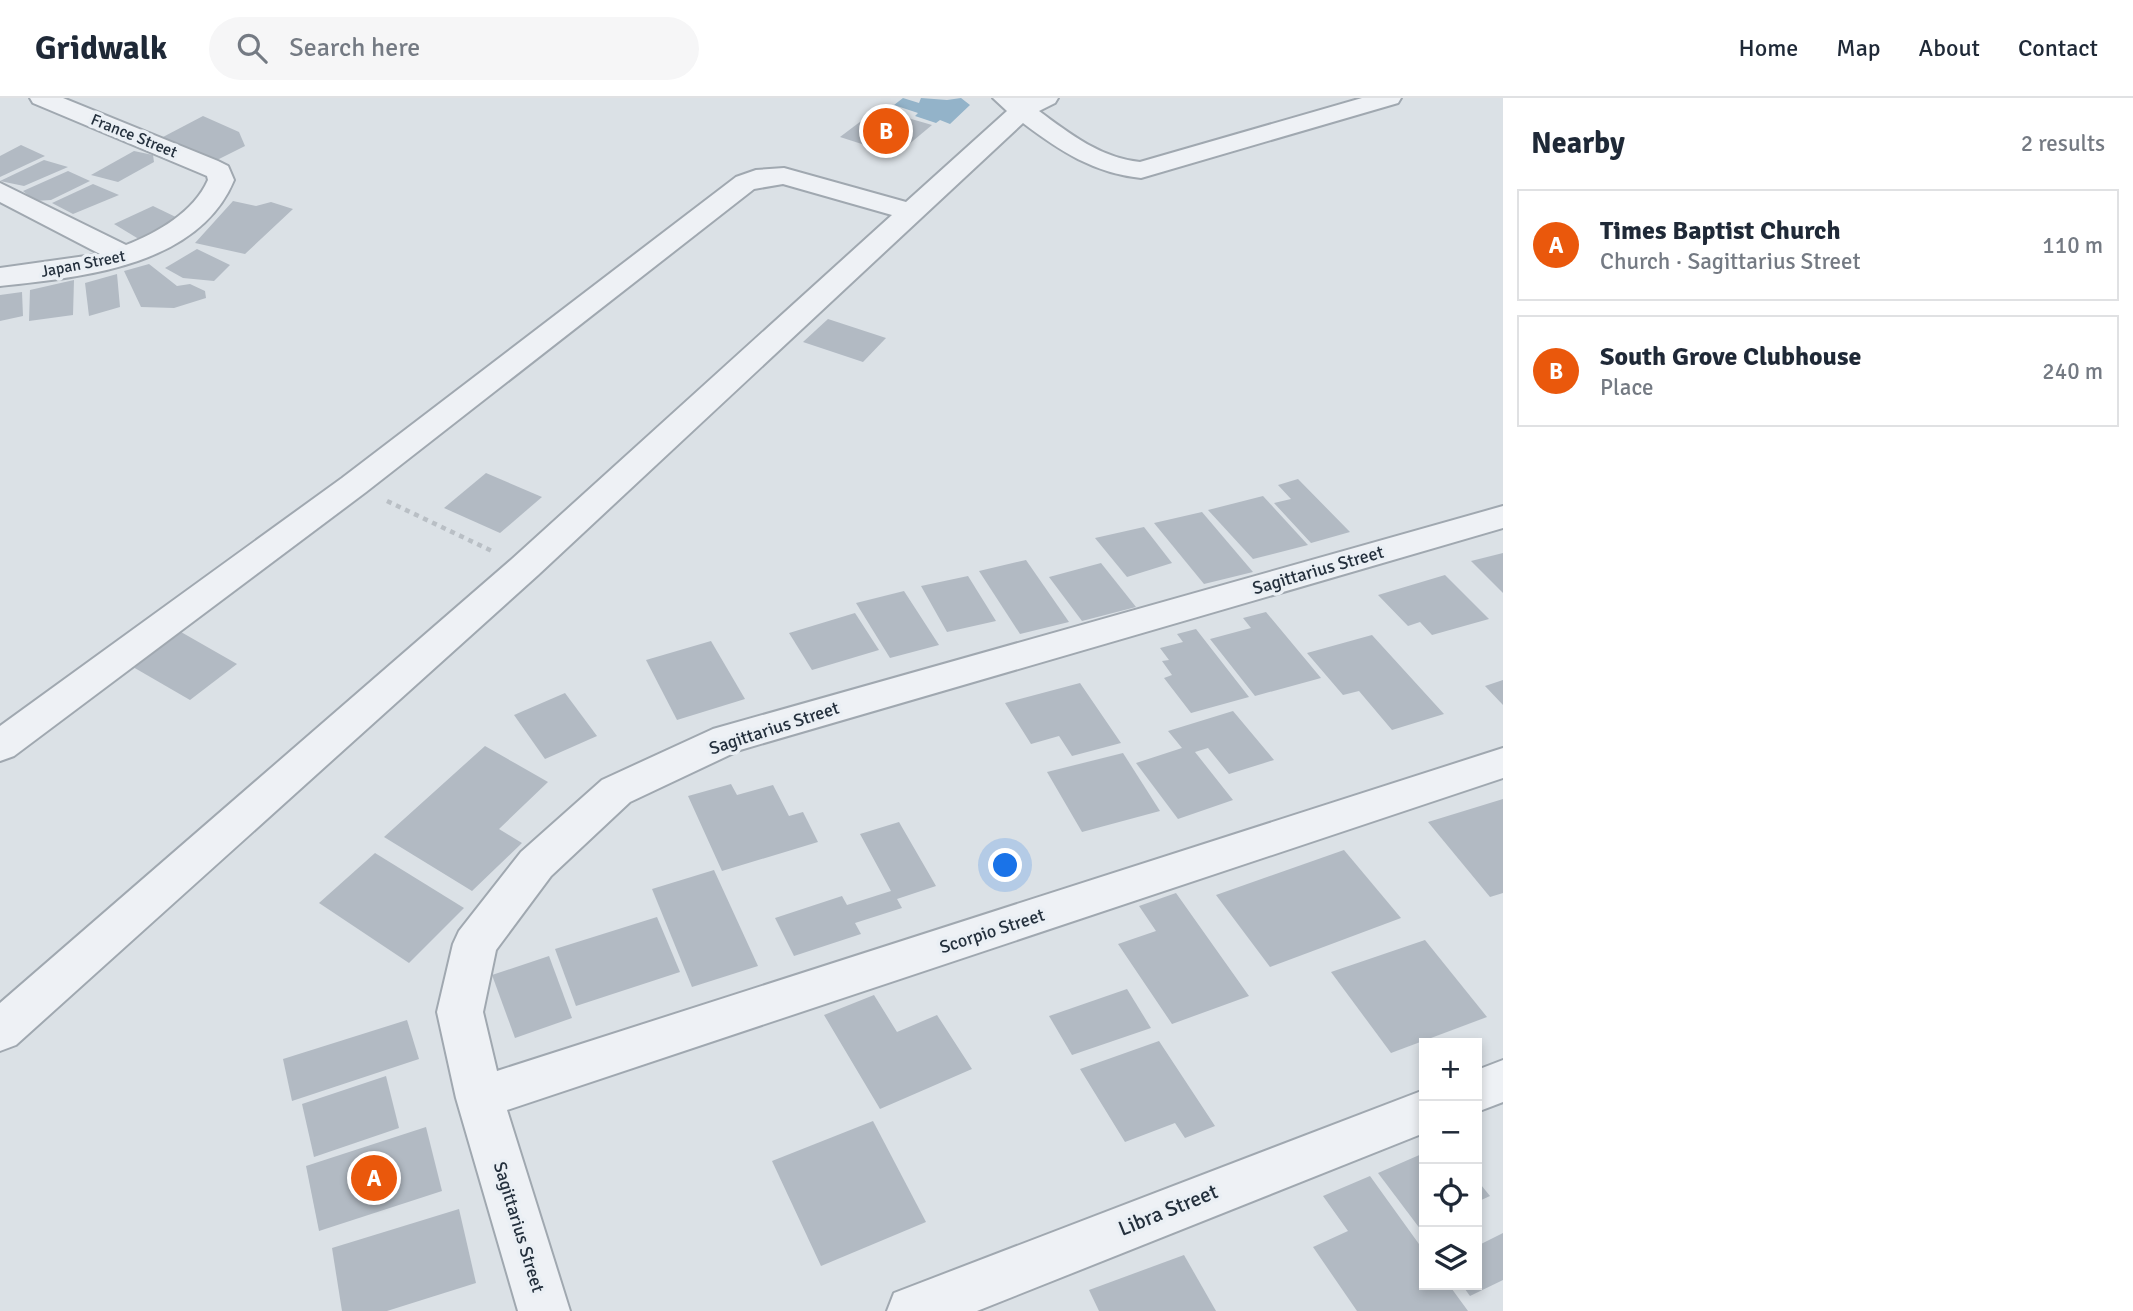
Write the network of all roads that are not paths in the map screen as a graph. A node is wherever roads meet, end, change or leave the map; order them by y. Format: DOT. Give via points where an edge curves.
graph roads {
  1 [pos="42,98"];
  2 [pos="1389,98"];
  3 [pos="1024,102"];
  4 [pos="221,180"];
  5 [pos="0,191"];
  6 [pos="913,212"];
  7 [pos="128,257"];
  8 [pos="0,277"];
  9 [pos="1503,517"];
  10 [pos="0,746"];
  11 [pos="1503,763"];
  12 [pos="0,1031"];
  13 [pos="1503,1081"];
  14 [pos="1482,1089"];
  15 [pos="480,1098"];
  16 [pos="1419,1113"];
  17 [pos="544,1311"];
  18 [pos="914,1311"];
  1 -- 4 [label="street, France Street" via="209,167"];
  2 -- 3 [label="street" via="1142,170 1118,169 1098,161"];
  3 -- 6 [label="street"];
  4 -- 7 [label="street, Japan Street" via="209,201 176,232"];
  5 -- 7 [label="street"];
  6 -- 10 [label="street" via="784,176 745,183 354,485"];
  6 -- 12 [label="street" via="525,567"];
  7 -- 8 [label="street, Japan Street"];
  9 -- 15 [label="street, Sagittarius Street" via="727,739 616,791 536,864 475,944 460,1013"];
  11 -- 15 [label="street, Scorpio Street"];
  13 -- 14 [label="street"];
  15 -- 17 [label="street, Sagittarius Street"];
  16 -- 18 [label="street, Libra Street"];
}
